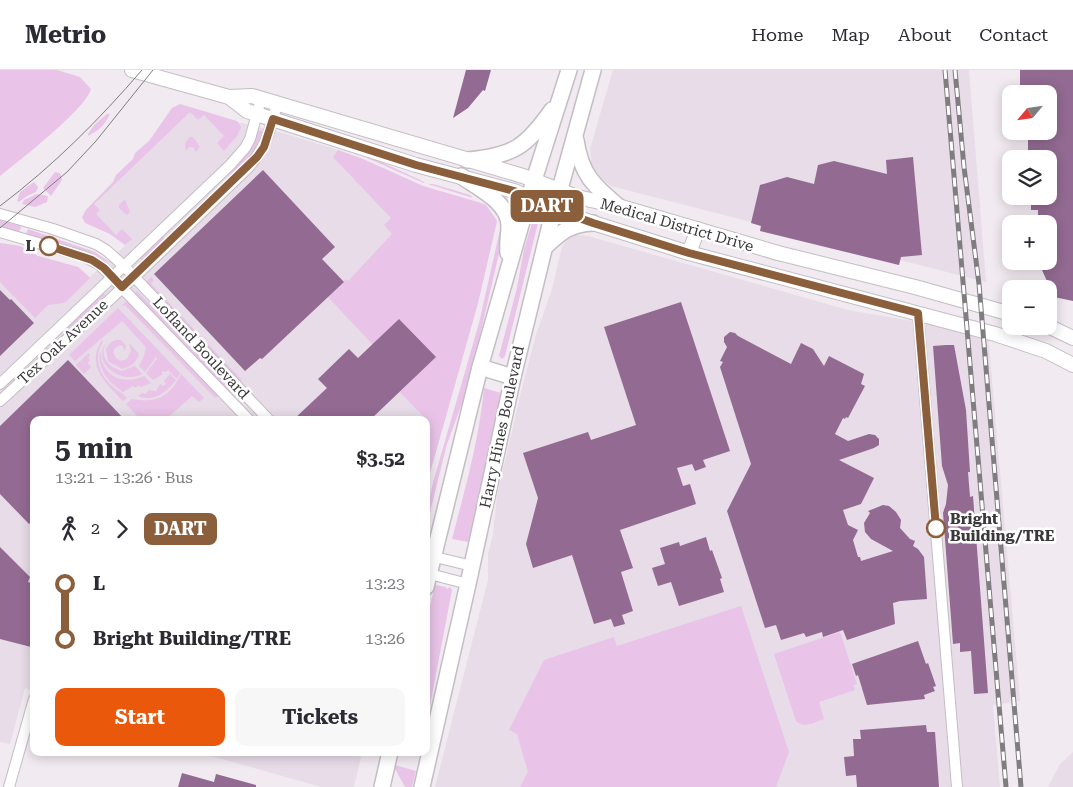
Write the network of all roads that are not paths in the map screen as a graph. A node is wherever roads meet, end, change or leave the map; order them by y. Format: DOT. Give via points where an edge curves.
graph roads {
  1 [pos="132,70"];
  2 [pos="569,70"];
  3 [pos="594,70"];
  4 [pos="229,97"];
  5 [pos="261,99"];
  6 [pos="561,99"];
  7 [pos="277,104"];
  8 [pos="257,114"];
  9 [pos="273,119"];
  10 [pos="575,137"];
  11 [pos="468,160"];
  12 [pos="462,176"];
  13 [pos="534,180"];
  14 [pos="559,190"];
  15 [pos="529,199"];
  16 [pos="618,206"];
  17 [pos="554,209"];
  18 [pos="0,214"];
  19 [pos="593,223"];
  20 [pos="164,227"];
  21 [pos="698,229"];
  22 [pos="0,232"];
  23 [pos="175,238"];
  24 [pos="545,247"];
  25 [pos="689,253"];
  26 [pos="124,266"];
  27 [pos="509,267"];
  28 [pos="134,276"];
  29 [pos="112,277"];
  30 [pos="122,287"];
  31 [pos="915,287"];
  32 [pos="1002,311"];
  33 [pos="918,313"];
  34 [pos="1057,330"];
  35 [pos="1073,338"];
  36 [pos="1073,365"];
  37 [pos="480,367"];
  38 [pos="513,377"];
  39 [pos="0,384"];
  40 [pos="0,401"];
  41 [pos="245,416"];
  42 [pos="265,416"];
  43 [pos="430,556"];
  44 [pos="472,566"];
  45 [pos="430,578"];
  46 [pos="468,584"];
  47 [pos="30,713"];
  48 [pos="430,752"];
  49 [pos="389,756"];
  50 [pos="429,756"];
  51 [pos="9,787"];
  52 [pos="382,787"];
  53 [pos="422,787"];
  54 [pos="957,787"];
  1 -- 4 [label="main road, Medical District Drive"];
  2 -- 6 [label="main road"];
  3 -- 10 [label="main road, Harry Hines Boulevard"];
  4 -- 5 [label="main road, Medical District Drive"];
  4 -- 8 [label="main road, Medical District Drive" via="247,111"];
  5 -- 7 [label="main road, Medical District Drive"];
  5 -- 8 [label="street, Tex Oak Avenue"];
  6 -- 11 [label="main road" via="535,133 518,148 498,156"];
  6 -- 13 [label="main road"];
  7 -- 9 [label="street, Tex Oak Avenue"];
  7 -- 11 [label="main road, Medical District Drive"];
  8 -- 9 [label="main road, Medical District Drive"];
  8 -- 20 [label="street, Tex Oak Avenue" via="245,148"];
  9 -- 12 [label="main road, Medical District Drive" via="416,165"];
  9 -- 23 [label="street, Tex Oak Avenue" via="264,147 257,157"];
  10 -- 14 [label="main road, Harry Hines Boulevard"];
  10 -- 16 [label="main road" via="586,175"];
  11 -- 13 [label="main road, Medical District Drive"];
  12 -- 15 [label="main road, Medical District Drive" via="514,191"];
  12 -- 27 [label="main road" via="504,211 509,226"];
  13 -- 14 [label="main road, Medical District Drive"];
  13 -- 15 [label="main road"];
  14 -- 16 [label="main road, Medical District Drive"];
  14 -- 17 [label="main road, Harry Hines Boulevard"];
  15 -- 17 [label="main road, Medical District Drive"];
  15 -- 27 [label="main road"];
  16 -- 21 [label="main road, Medical District Drive"];
  17 -- 19 [label="main road, Medical District Drive"];
  17 -- 24 [label="main road, Harry Hines Boulevard"];
  18 -- 26 [label="street, Lofland Boulevard" via="96,244"];
  19 -- 24 [label="main road" via="562,231"];
  19 -- 25 [label="main road, Medical District Drive"];
  20 -- 23 [label="street"];
  20 -- 26 [label="street, Tex Oak Avenue"];
  21 -- 25 [label="main road"];
  21 -- 31 [label="main road, Medical District Drive" via="778,253"];
  22 -- 29 [label="street, Lofland Boulevard" via="84,256"];
  23 -- 28 [label="street, Tex Oak Avenue"];
  24 -- 38 [label="main road, Harry Hines Boulevard"];
  25 -- 33 [label="main road, Medical District Drive"];
  26 -- 28 [label="street, Lofland Boulevard"];
  26 -- 29 [label="street, Tex Oak Avenue"];
  27 -- 37 [label="main road"];
  28 -- 30 [label="street, Tex Oak Avenue"];
  28 -- 42 [label="street, Lofland Boulevard"];
  29 -- 30 [label="street, Lofland Boulevard"];
  29 -- 39 [label="street, Tex Oak Avenue"];
  30 -- 40 [label="street, Tex Oak Avenue"];
  30 -- 41 [label="street, Lofland Boulevard"];
  31 -- 32 [label="main road, Medical District Drive"];
  31 -- 33 [label="main road"];
  33 -- 36 [label="main road, Medical District Drive" via="1023,343"];
  33 -- 54 [label="street"];
  34 -- 35 [label="main road"];
  37 -- 38 [label="main road"];
  37 -- 43 [label="main road"];
  38 -- 44 [label="main road, Harry Hines Boulevard"];
  43 -- 44 [label="street"];
  44 -- 46 [label="main road, Harry Hines Boulevard"];
  45 -- 46 [label="street"];
  46 -- 48 [label="main road, Harry Hines Boulevard"];
  47 -- 51 [label="street"];
  49 -- 52 [label="main road"];
  50 -- 53 [label="main road, Harry Hines Boulevard"];
}
